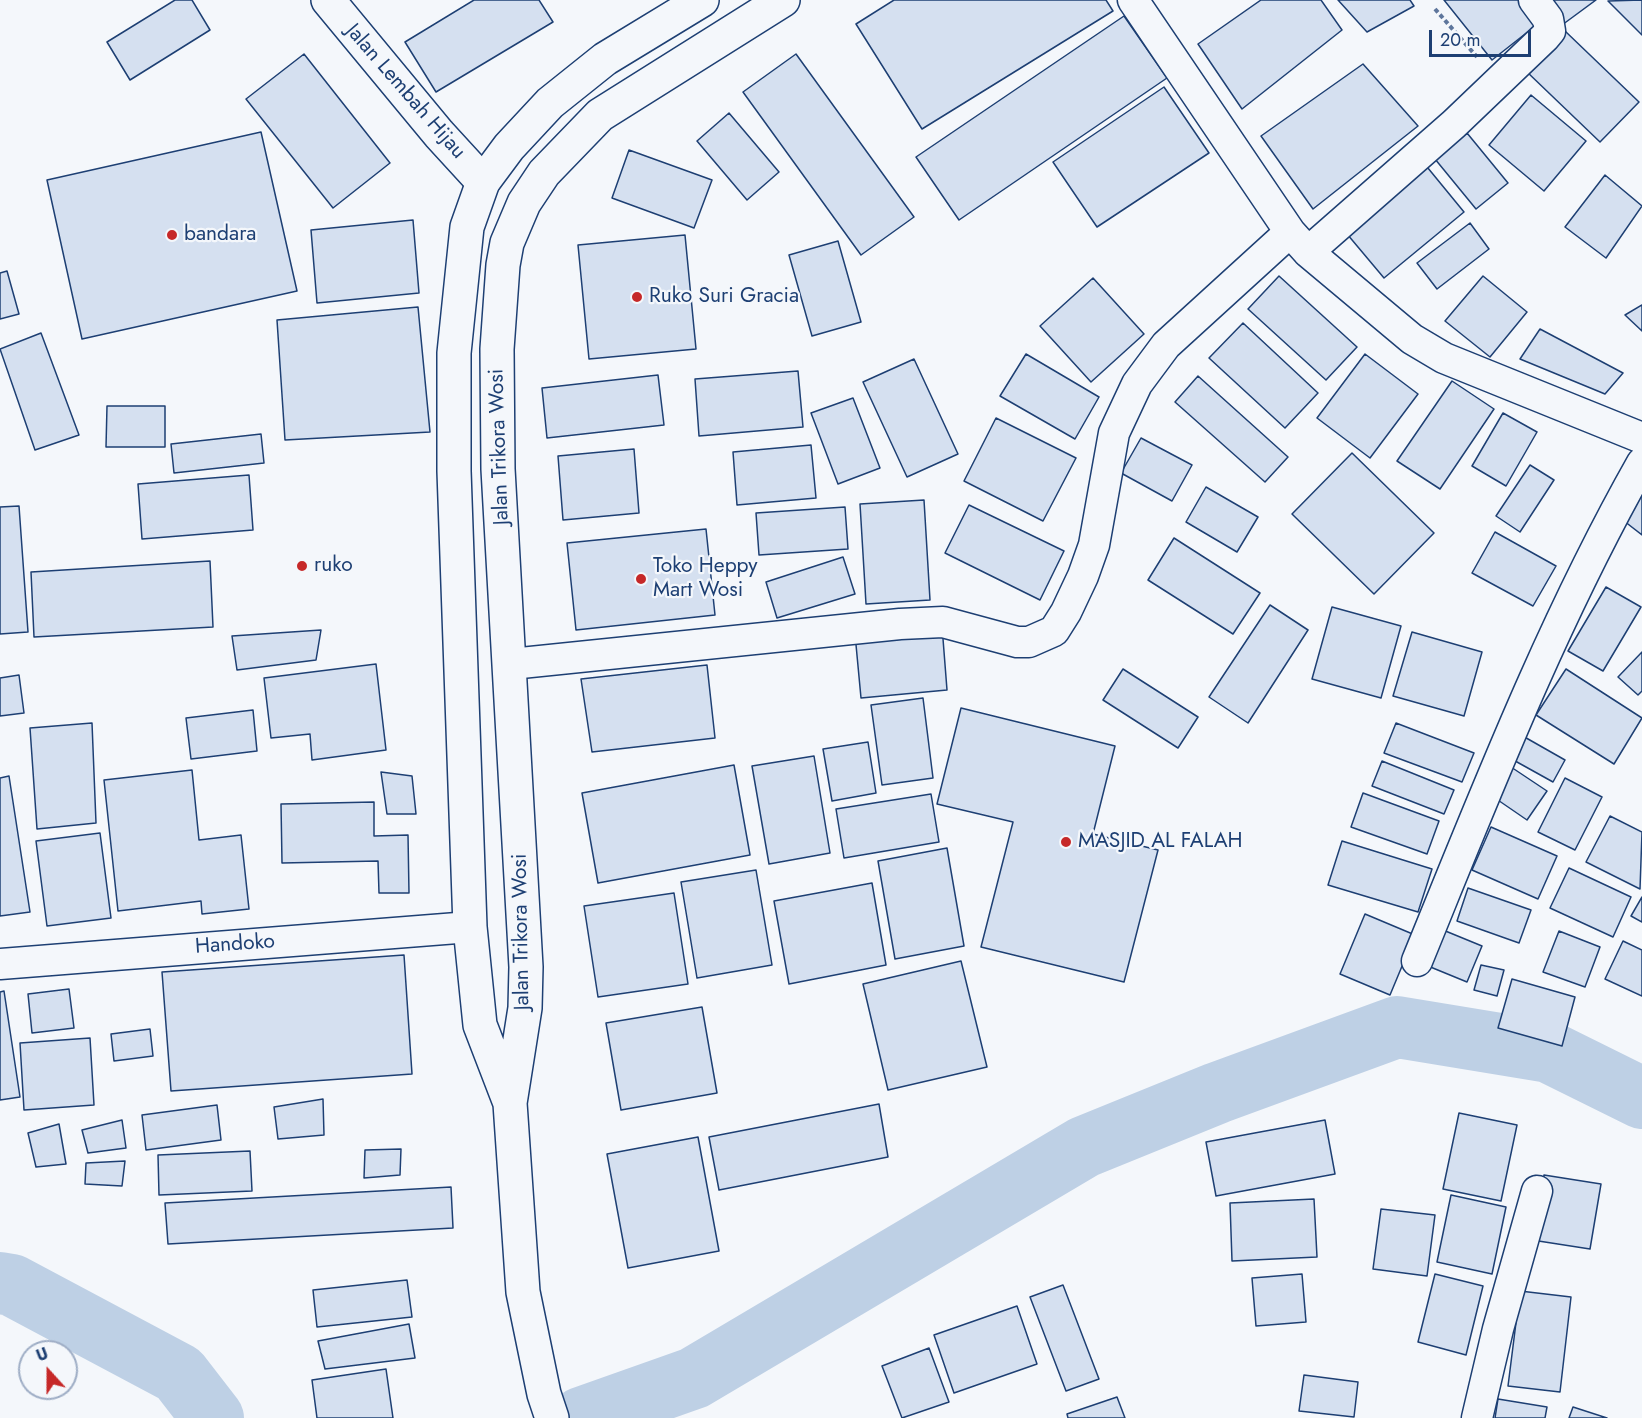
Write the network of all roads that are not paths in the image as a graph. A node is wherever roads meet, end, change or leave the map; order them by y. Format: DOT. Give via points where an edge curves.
graph roads {
  1 [pos="327,0"];
  2 [pos="702,0"];
  3 [pos="783,0"];
  4 [pos="1133,0"];
  5 [pos="1534,0"];
  6 [pos="483,182"];
  7 [pos="1299,242"];
  8 [pos="1642,438"];
  9 [pos="1642,463"];
  10 [pos="511,664"];
  11 [pos="470,927"];
  12 [pos="1417,961"];
  13 [pos="0,964"];
  14 [pos="510,1103"];
  15 [pos="1537,1191"];
  16 [pos="548,1406"];
  17 [pos="1478,1418"];
  1 -- 6 [label="main road, Jalan Lembah Hijau"];
  2 -- 6 [label="main road, Jalan Trikora Wosi" via="605,59 571,85 508,147"];
  3 -- 10 [label="main road, Jalan Trikora Wosi" via="600,115 544,173 516,219 503,265 497,349 498,469"];
  4 -- 7 [label="street"];
  5 -- 7 [label="street" via="1548,19 1550,31 1454,124"];
  6 -- 11 [label="main road, Jalan Trikora Wosi" via="467,227 454,353 454,483"];
  7 -- 8 [label="street" via="1390,323 1444,358"];
  7 -- 10 [label="street" via="1166,345 1137,384 1114,433 1094,544 1083,576 1054,631 1044,637 1017,642 942,622 900,624"];
  9 -- 12 [label="street" via="1612,516 1523,701"];
  10 -- 14 [label="main road, Jalan Trikora Wosi" via="526,967 525,1008"];
  11 -- 13 [label="street, Handoko"];
  11 -- 14 [label="main road, Jalan Trikora Wosi" via="480,1025"];
  14 -- 16 [label="main road" via="523,1292"];
  15 -- 17 [label="street" via="1498,1329"];
}
